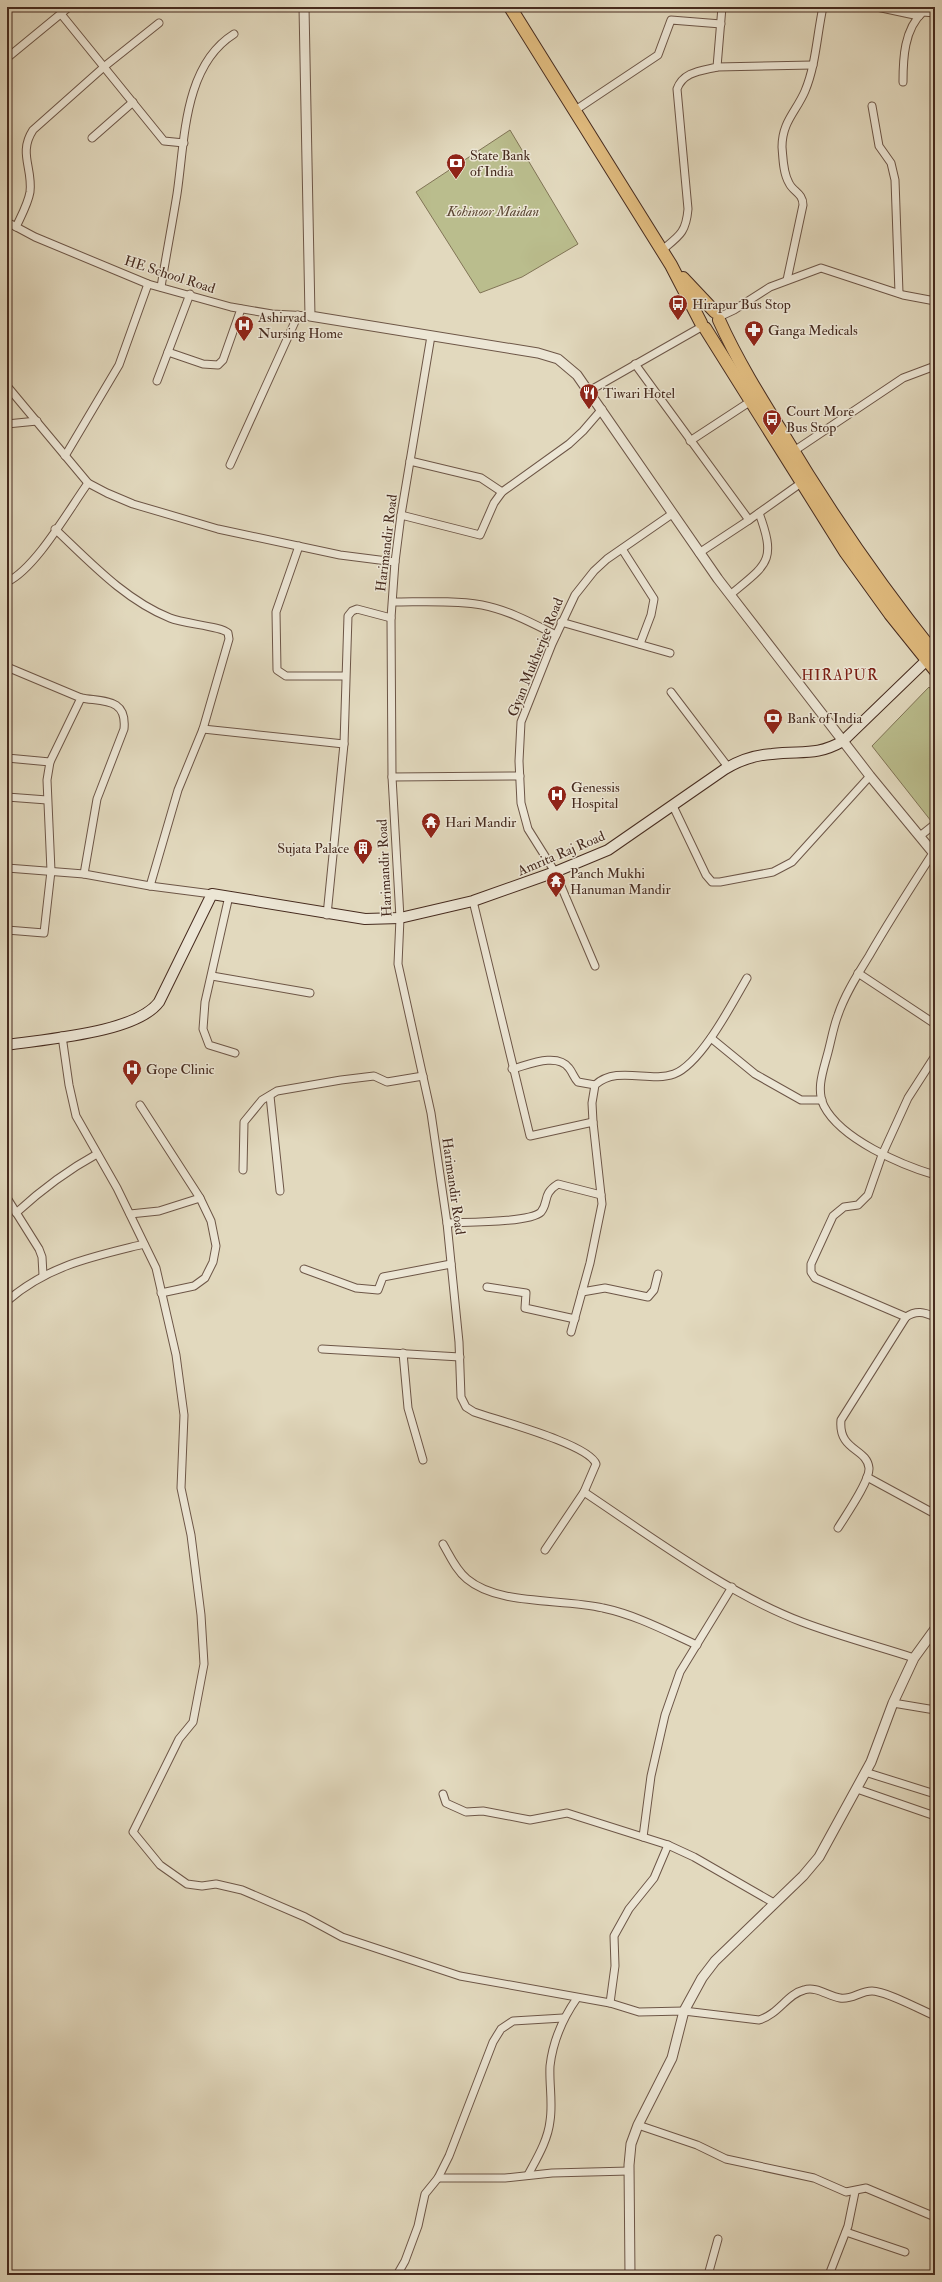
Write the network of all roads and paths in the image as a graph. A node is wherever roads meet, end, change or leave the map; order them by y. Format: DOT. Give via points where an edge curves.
graph roads {
  1 [pos="69,7"];
  2 [pos="304,7"];
  3 [pos="510,7"];
  4 [pos="722,7"];
  5 [pos="823,7"];
  6 [pos="877,7"];
  7 [pos="921,12"];
  8 [pos="935,13"];
  9 [pos="61,14"];
  10 [pos="159,23"];
  11 [pos="721,24"];
  12 [pos="234,34"];
  13 [pos="7,58"];
  14 [pos="813,65"];
  15 [pos="105,66"];
  16 [pos="717,67"];
  17 [pos="903,82"];
  18 [pos="133,102"];
  19 [pos="872,106"];
  20 [pos="574,111"];
  21 [pos="92,138"];
  22 [pos="184,143"];
  23 [pos="7,222"];
  24 [pos="16,227"];
  25 [pos="662,250"];
  26 [pos="671,265"];
  27 [pos="788,280"];
  28 [pos="148,284"];
  29 [pos="161,287"];
  30 [pos="899,293"];
  31 [pos="190,294"];
  32 [pos="935,301"];
  33 [pos="241,309"];
  34 [pos="298,315"];
  35 [pos="310,316"];
  36 [pos="718,317"];
  37 [pos="703,326"];
  38 [pos="431,336"];
  39 [pos="168,352"];
  40 [pos="635,364"];
  41 [pos="935,366"];
  42 [pos="157,381"];
  43 [pos="7,386"];
  44 [pos="589,391"];
  45 [pos="751,401"];
  46 [pos="602,409"];
  47 [pos="37,421"];
  48 [pos="7,424"];
  49 [pos="690,441"];
  50 [pos="789,455"];
  51 [pos="65,456"];
  52 [pos="410,461"];
  53 [pos="230,465"];
  54 [pos="88,483"];
  55 [pos="801,483"];
  56 [pos="502,492"];
  57 [pos="759,513"];
  58 [pos="672,514"];
  59 [pos="401,515"];
  60 [pos="749,520"];
  61 [pos="55,529"];
  62 [pos="299,546"];
  63 [pos="622,549"];
  64 [pos="699,553"];
  65 [pos="395,562"];
  66 [pos="7,582"];
  67 [pos="730,595"];
  68 [pos="393,602"];
  69 [pos="391,618"];
  70 [pos="561,622"];
  71 [pos="556,634"];
  72 [pos="640,644"];
  73 [pos="670,653"];
  74 [pos="933,655"];
  75 [pos="7,667"];
  76 [pos="935,670"];
  77 [pos="345,676"];
  78 [pos="671,692"];
  79 [pos="81,698"];
  80 [pos="203,729"];
  81 [pos="843,741"];
  82 [pos="344,744"];
  83 [pos="7,758"];
  84 [pos="50,762"];
  85 [pos="728,767"];
  86 [pos="520,776"];
  87 [pos="870,776"];
  88 [pos="392,777"];
  89 [pos="7,797"];
  90 [pos="47,800"];
  91 [pos="673,806"];
  92 [pos="935,824"];
  93 [pos="920,836"];
  94 [pos="934,854"];
  95 [pos="7,868"];
  96 [pos="51,871"];
  97 [pos="555,872"];
  98 [pos="84,874"];
  99 [pos="150,886"];
  100 [pos="212,894"];
  101 [pos="229,896"];
  102 [pos="474,901"];
  103 [pos="327,915"];
  104 [pos="400,918"];
  105 [pos="7,930"];
  106 [pos="595,966"];
  107 [pos="858,973"];
  108 [pos="212,976"];
  109 [pos="747,978"];
  110 [pos="310,993"];
  111 [pos="935,1024"];
  112 [pos="62,1036"];
  113 [pos="711,1038"];
  114 [pos="7,1045"];
  115 [pos="235,1053"];
  116 [pos="935,1056"];
  117 [pos="512,1069"];
  118 [pos="423,1076"];
  119 [pos="595,1085"];
  120 [pos="270,1096"];
  121 [pos="822,1100"];
  122 [pos="140,1105"];
  123 [pos="593,1122"];
  124 [pos="97,1154"];
  125 [pos="882,1155"];
  126 [pos="243,1170"];
  127 [pos="935,1175"];
  128 [pos="280,1191"];
  129 [pos="601,1195"];
  130 [pos="7,1198"];
  131 [pos="200,1198"];
  132 [pos="16,1213"];
  133 [pos="130,1214"];
  134 [pos="447,1223"];
  135 [pos="144,1244"];
  136 [pos="451,1264"];
  137 [pos="304,1269"];
  138 [pos="658,1274"];
  139 [pos="43,1276"];
  140 [pos="487,1287"];
  141 [pos="582,1292"];
  142 [pos="162,1293"];
  143 [pos="7,1301"];
  144 [pos="906,1317"];
  145 [pos="935,1317"];
  146 [pos="575,1319"];
  147 [pos="571,1332"];
  148 [pos="322,1349"];
  149 [pos="403,1353"];
  150 [pos="460,1357"];
  151 [pos="423,1460"];
  152 [pos="867,1477"];
  153 [pos="584,1492"];
  154 [pos="935,1514"];
  155 [pos="838,1528"];
  156 [pos="442,1544"];
  157 [pos="546,1550"];
  158 [pos="732,1587"];
  159 [pos="935,1629"];
  160 [pos="697,1645"];
  161 [pos="914,1658"];
  162 [pos="893,1703"];
  163 [pos="935,1710"];
  164 [pos="865,1772"];
  165 [pos="856,1789"];
  166 [pos="442,1794"];
  167 [pos="935,1794"];
  168 [pos="935,1816"];
  169 [pos="643,1837"];
  170 [pos="668,1845"];
  171 [pos="774,1903"];
  172 [pos="577,1998"];
  173 [pos="610,2003"];
  174 [pos="684,2011"];
  175 [pos="935,2016"];
  176 [pos="563,2018"];
  177 [pos="638,2125"];
  178 [pos="629,2170"];
  179 [pos="528,2175"];
  180 [pos="438,2178"];
  181 [pos="854,2192"];
  182 [pos="935,2217"];
  183 [pos="846,2232"];
  184 [pos="718,2239"];
  185 [pos="905,2252"];
  186 [pos="397,2275"];
  187 [pos="630,2275"];
  188 [pos="708,2275"];
  189 [pos="828,2275"];
  1 -- 9 [label="street"];
  2 -- 35 [label="street"];
  3 -- 20 [label="highway"];
  4 -- 11 [label="street"];
  5 -- 14 [label="street"];
  6 -- 7 [label="street"];
  7 -- 8 [label="street"];
  7 -- 17 [label="street" via="908,37"];
  9 -- 13 [label="street"];
  9 -- 15 [label="street"];
  10 -- 15 [label="street"];
  11 -- 16 [label="street"];
  11 -- 20 [label="street" via="671,20 658,55"];
  12 -- 22 [label="street" via="222,42 203,67 190,101"];
  14 -- 16 [label="street"];
  14 -- 27 [label="street" via="805,92 790,113 783,134 786,177 789,184 801,195 803,205"];
  15 -- 18 [label="street"];
  15 -- 24 [label="street" via="33,130 27,140 25,152 30,192"];
  16 -- 25 [label="street" via="690,74 680,82 677,89 676,102 688,209 687,225 681,235"];
  18 -- 21 [label="street"];
  18 -- 22 [label="street" via="164,141"];
  19 -- 30 [label="street" via="879,146 891,163 895,180"];
  20 -- 25 [label="highway"];
  22 -- 29 [label="street"];
  23 -- 24 [label="street, HE School Road"];
  24 -- 28 [label="street, HE School Road"];
  25 -- 26 [label="highway"];
  26 -- 36 [label="highway"];
  26 -- 37 [label="highway"];
  27 -- 30 [label="street" via="821,268"];
  27 -- 36 [label="street" via="770,287"];
  28 -- 29 [label="street, HE School Road"];
  28 -- 51 [label="street" via="119,365"];
  29 -- 31 [label="street, HE School Road"];
  30 -- 32 [label="street"];
  31 -- 33 [label="street, HE School Road" via="213,303"];
  31 -- 39 [label="street"];
  33 -- 34 [label="street, HE School Road"];
  33 -- 39 [label="street" via="223,360 218,364 203,364"];
  34 -- 35 [label="street, HE School Road"];
  34 -- 53 [label="street"];
  35 -- 38 [label="street"];
  36 -- 37 [label="highway" via="717,326 713,329"];
  36 -- 50 [label="highway"];
  37 -- 40 [label="street"];
  37 -- 45 [label="highway"];
  38 -- 44 [label="street" via="553,356 572,369"];
  38 -- 52 [label="street, Harimandir Road"];
  39 -- 42 [label="street"];
  40 -- 44 [label="street"];
  40 -- 49 [label="street"];
  41 -- 50 [label="street" via="903,378"];
  43 -- 47 [label="street"];
  44 -- 46 [label="street"];
  45 -- 49 [label="street"];
  45 -- 50 [label="highway"];
  46 -- 56 [label="street" via="568,444"];
  46 -- 58 [label="street"];
  47 -- 48 [label="street"];
  47 -- 51 [label="street"];
  49 -- 60 [label="street"];
  50 -- 55 [label="highway"];
  50 -- 74 [label="highway"];
  51 -- 54 [label="street"];
  52 -- 56 [label="street" via="481,478"];
  52 -- 59 [label="street, Harimandir Road"];
  54 -- 61 [label="street"];
  54 -- 62 [label="street" via="133,504 218,529"];
  55 -- 57 [label="street"];
  55 -- 74 [label="highway" via="868,584"];
  56 -- 59 [label="street" via="494,502 480,535"];
  57 -- 60 [label="street"];
  57 -- 67 [label="street" via="767,538 768,557 763,568"];
  58 -- 63 [label="street, Gyan Mukherjee Road"];
  58 -- 64 [label="street"];
  59 -- 65 [label="street, Harimandir Road"];
  60 -- 64 [label="street"];
  61 -- 66 [label="street" via="18,576"];
  61 -- 80 [label="street" via="100,572 152,609 191,625 219,628 228,633 229,639"];
  62 -- 65 [label="street" via="340,555"];
  62 -- 77 [label="street" via="276,612 277,670 286,676"];
  63 -- 70 [label="street, Gyan Mukherjee Road" via="589,577 575,595"];
  63 -- 72 [label="street" via="654,599 653,610"];
  64 -- 67 [label="street"];
  65 -- 68 [label="street, Harimandir Road"];
  67 -- 81 [label="street"];
  68 -- 69 [label="street, Harimandir Road"];
  68 -- 71 [label="street" via="482,605"];
  69 -- 77 [label="street" via="364,610 352,611 348,616"];
  69 -- 88 [label="street, Harimandir Road"];
  70 -- 71 [label="street, Gyan Mukherjee Road"];
  70 -- 72 [label="street"];
  71 -- 86 [label="street, Gyan Mukherjee Road" via="521,722 518,761"];
  72 -- 73 [label="street"];
  74 -- 76 [label="highway"];
  74 -- 81 [label="main road, Amrita Raj Road"];
  75 -- 79 [label="street"];
  77 -- 82 [label="street"];
  78 -- 85 [label="street"];
  79 -- 84 [label="street"];
  79 -- 98 [label="street" via="116,703 125,717 124,729 97,799"];
  80 -- 82 [label="street"];
  80 -- 99 [label="street" via="178,790"];
  81 -- 85 [label="main road, Amrita Raj Road" via="824,751 763,755 742,760"];
  81 -- 87 [label="street"];
  82 -- 103 [label="street"];
  83 -- 84 [label="street"];
  84 -- 90 [label="street"];
  85 -- 91 [label="main road, Amrita Raj Road"];
  86 -- 88 [label="street"];
  86 -- 97 [label="street, Gyan Mukherjee Road" via="521,803 528,829"];
  87 -- 91 [label="street" via="792,862 773,872 720,882 712,882 706,876"];
  87 -- 93 [label="street"];
  88 -- 104 [label="street, Harimandir Road"];
  89 -- 90 [label="street"];
  90 -- 96 [label="street"];
  91 -- 97 [label="main road, Amrita Raj Road" via="608,850"];
  92 -- 93 [label="street"];
  93 -- 94 [label="street"];
  94 -- 107 [label="street" via="893,914"];
  95 -- 96 [label="street"];
  96 -- 98 [label="street"];
  96 -- 105 [label="street" via="44,933"];
  97 -- 102 [label="main road, Amrita Raj Road"];
  97 -- 106 [label="street, Gyan Mukherjee Road"];
  98 -- 99 [label="street"];
  99 -- 100 [label="street"];
  100 -- 101 [label="main road, Amrita Raj Road"];
  100 -- 112 [label="main road" via="159,1002 150,1012 136,1020 113,1027"];
  101 -- 103 [label="main road, Amrita Raj Road"];
  101 -- 108 [label="street"];
  102 -- 104 [label="main road, Amrita Raj Road"];
  102 -- 117 [label="street"];
  103 -- 104 [label="main road, Amrita Raj Road" via="365,919"];
  104 -- 118 [label="street, Harimandir Road" via="398,964"];
  107 -- 111 [label="street"];
  107 -- 121 [label="street" via="838,1015 820,1080"];
  108 -- 110 [label="street"];
  108 -- 115 [label="street" via="205,1002 203,1029 208,1045"];
  109 -- 113 [label="street"];
  112 -- 114 [label="main road"];
  112 -- 124 [label="street" via="76,1116"];
  113 -- 119 [label="street" via="676,1074 615,1076"];
  113 -- 121 [label="street" via="755,1074 800,1100"];
  116 -- 125 [label="street" via="908,1098"];
  117 -- 119 [label="street" via="550,1060 561,1062 569,1068 578,1082"];
  117 -- 123 [label="street" via="530,1136"];
  118 -- 120 [label="street" via="387,1082 374,1076 341,1080 277,1091"];
  118 -- 134 [label="street, Harimandir Road"];
  119 -- 123 [label="street" via="592,1103"];
  120 -- 126 [label="street" via="262,1100 244,1122"];
  120 -- 128 [label="street"];
  121 -- 125 [label="street" via="831,1116 855,1138"];
  122 -- 131 [label="street"];
  123 -- 129 [label="street"];
  124 -- 132 [label="street" via="67,1170"];
  124 -- 133 [label="street"];
  125 -- 127 [label="street" via="908,1167"];
  125 -- 144 [label="street" via="864,1201 858,1205 844,1207 833,1216 811,1264 811,1272 815,1278"];
  129 -- 134 [label="street" via="558,1184 551,1189 541,1211 534,1216"];
  129 -- 141 [label="street" via="602,1204"];
  130 -- 132 [label="street"];
  131 -- 133 [label="street" via="159,1211"];
  131 -- 142 [label="street" via="211,1221 216,1246 213,1262 205,1278 194,1286"];
  132 -- 139 [label="street" via="39,1249"];
  133 -- 135 [label="street"];
  134 -- 136 [label="street, Harimandir Road"];
  135 -- 139 [label="street" via="77,1261"];
  135 -- 142 [label="street" via="156,1268"];
  136 -- 137 [label="street" via="383,1277 378,1290 356,1288"];
  136 -- 150 [label="street, Harimandir Road"];
  138 -- 141 [label="street" via="654,1290 648,1297 605,1288"];
  139 -- 143 [label="street" via="26,1285"];
  140 -- 146 [label="street" via="526,1293 525,1308"];
  141 -- 146 [label="street"];
  142 -- 172 [label="street" via="176,1355 184,1415 181,1488 191,1535 204,1664 193,1722 179,1739 133,1832 160,1865 187,1884 216,1884 242,1890 305,1917 342,1937 460,1976"];
  144 -- 145 [label="street" via="913,1312 924,1312"];
  144 -- 152 [label="street" via="841,1420 840,1430 843,1439 864,1459 869,1467"];
  146 -- 147 [label="street"];
  148 -- 149 [label="street"];
  149 -- 150 [label="street"];
  149 -- 151 [label="street" via="408,1408"];
  150 -- 153 [label="street, Harimandir Road" via="461,1398 466,1406 474,1412 539,1433 589,1454 595,1459 596,1468"];
  152 -- 154 [label="street"];
  152 -- 155 [label="street"];
  153 -- 157 [label="street"];
  153 -- 158 [label="street"];
  156 -- 160 [label="street" via="466,1578 490,1593 603,1608 632,1616"];
  158 -- 160 [label="street"];
  158 -- 161 [label="street" via="802,1622"];
  159 -- 161 [label="street"];
  160 -- 169 [label="street" via="680,1672 665,1715 651,1776"];
  161 -- 162 [label="street"];
  162 -- 163 [label="street"];
  162 -- 164 [label="street"];
  164 -- 165 [label="street"];
  164 -- 167 [label="street"];
  165 -- 168 [label="street"];
  165 -- 171 [label="street" via="819,1857"];
  166 -- 169 [label="street" via="446,1804 466,1812 483,1811 530,1820 567,1813"];
  169 -- 170 [label="street"];
  170 -- 171 [label="street"];
  170 -- 173 [label="street" via="654,1878 629,1909 614,1936 615,1966"];
  171 -- 174 [label="street" via="715,1961 702,1978"];
  172 -- 173 [label="street"];
  172 -- 176 [label="street"];
  173 -- 174 [label="street" via="639,2012"];
  174 -- 175 [label="street" via="759,2020 768,2017 805,1989 844,1999 864,1992 880,1992"];
  174 -- 177 [label="street" via="672,2058"];
  176 -- 179 [label="street" via="550,2066 550,2125 543,2147"];
  176 -- 180 [label="street" via="513,2021 501,2028"];
  177 -- 178 [label="street" via="631,2144"];
  177 -- 181 [label="street" via="697,2145 726,2159 814,2178 846,2192"];
  178 -- 179 [label="street"];
  178 -- 187 [label="street"];
  179 -- 180 [label="street" via="505,2178"];
  180 -- 186 [label="street" via="425,2194 418,2226 405,2262"];
  181 -- 182 [label="street" via="866,2188"];
  181 -- 183 [label="street"];
  183 -- 185 [label="street"];
  183 -- 189 [label="street"];
  184 -- 188 [label="street"];
}
